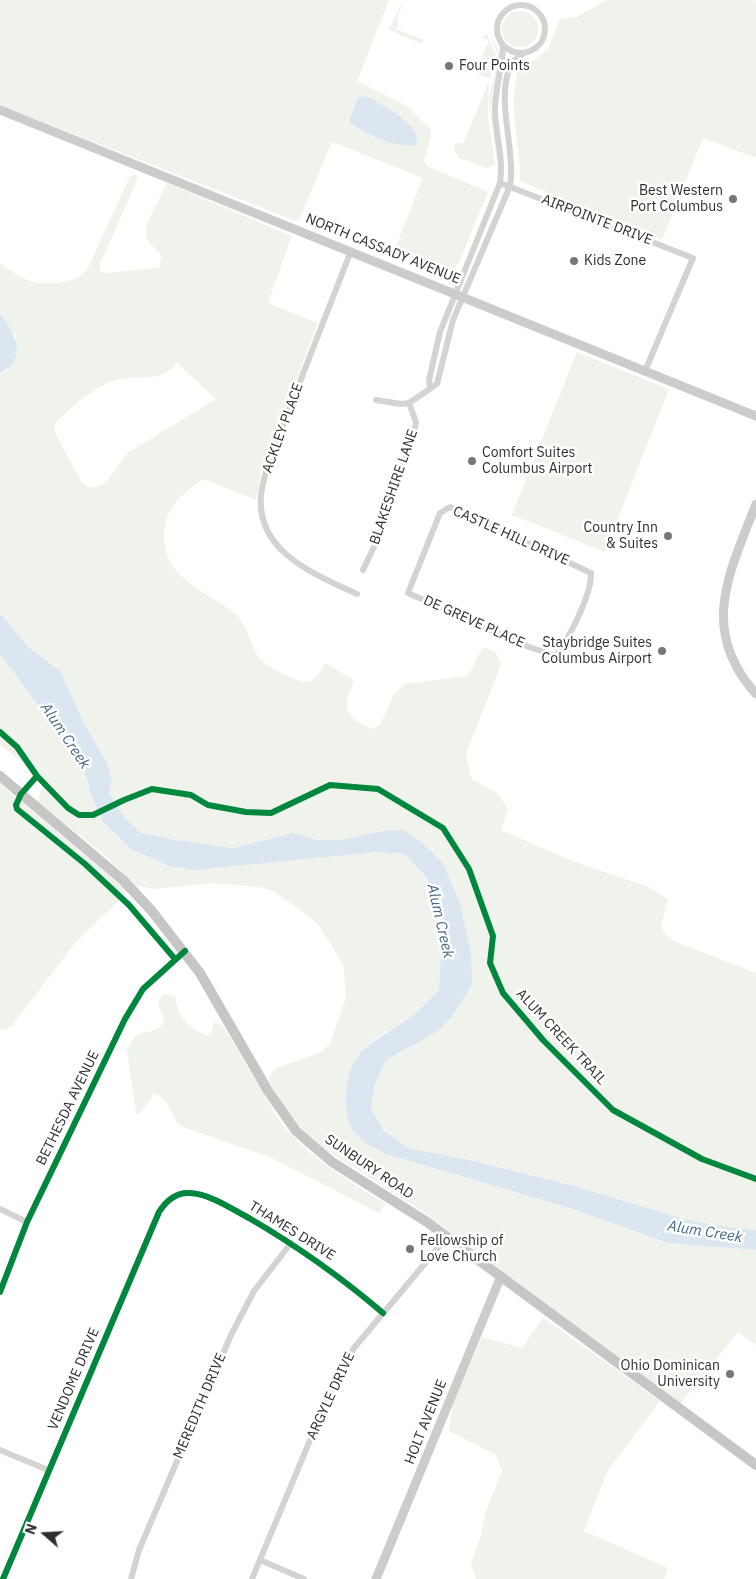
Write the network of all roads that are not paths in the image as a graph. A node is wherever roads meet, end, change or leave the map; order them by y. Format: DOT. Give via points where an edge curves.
graph roads {
  1 [pos="503,45"];
  2 [pos="524,53"];
  3 [pos="0,110"];
  4 [pos="500,183"];
  5 [pos="510,186"];
  6 [pos="351,251"];
  7 [pos="460,294"];
  8 [pos="645,371"];
  9 [pos="430,388"];
  10 [pos="376,400"];
  11 [pos="410,403"];
  12 [pos="756,416"];
  13 [pos="756,504"];
  14 [pos="424,548"];
  15 [pos="363,570"];
  16 [pos="357,594"];
  17 [pos="556,656"];
  18 [pos="756,694"];
  19 [pos="0,776"];
  20 [pos="185,952"];
  21 [pos="177,1195"];
  22 [pos="0,1209"];
  23 [pos="27,1222"];
  24 [pos="447,1237"];
  25 [pos="291,1243"];
  26 [pos="501,1276"];
  27 [pos="0,1292"];
  28 [pos="383,1313"];
  29 [pos="0,1450"];
  30 [pos="756,1465"];
  31 [pos="48,1470"];
  32 [pos="260,1560"];
  33 [pos="3,1579"];
  34 [pos="131,1579"];
  35 [pos="252,1579"];
  36 [pos="304,1579"];
  37 [pos="376,1579"];
  1 -- 2 [label="street" via="516,53"];
  1 -- 2 [label="street" via="497,30 502,16 514,6 530,7 541,17 544,32 538,46"];
  1 -- 4 [label="street" via="495,92 502,156"];
  2 -- 5 [label="street" via="513,62 506,92 512,161"];
  3 -- 6 [label="main road, NORTH CASSADY AVENUE"];
  4 -- 5 [label="street, AIRPOINTE DRIVE"];
  4 -- 7 [label="street"];
  5 -- 7 [label="street"];
  5 -- 8 [label="street, AIRPOINTE DRIVE" via="693,258"];
  6 -- 7 [label="main road, NORTH CASSADY AVENUE"];
  6 -- 16 [label="street, ACKLEY PLACE" via="269,461 261,495 262,515 272,541 292,560"];
  7 -- 8 [label="main road, NORTH CASSADY AVENUE"];
  7 -- 9 [label="street" via="440,332"];
  7 -- 9 [label="street" via="437,384"];
  8 -- 12 [label="main road, NORTH CASSADY AVENUE"];
  9 -- 11 [label="street"];
  10 -- 11 [label="street"];
  11 -- 15 [label="street, BLAKESHIRE LANE" via="416,422 412,442 381,532"];
  13 -- 18 [label="main road" via="725,586 723,608 734,659"];
  14 -- 17 [label="street, DE GREVE PLACE" via="408,593"];
  14 -- 17 [label="street, CASTLE HILL DRIVE" via="440,513 450,507 591,572 591,584 565,644"];
  19 -- 20 [label="main road, SUNBURY ROAD" via="123,880"];
  20 -- 23 [label="street, BETHESDA AVENUE" via="143,989 125,1019"];
  20 -- 24 [label="main road, SUNBURY ROAD" via="268,1092 296,1131 332,1162"];
  21 -- 25 [label="street, THAMES DRIVE" via="189,1192 230,1207"];
  21 -- 31 [label="street, VENDOME DRIVE" via="166,1201 159,1212"];
  22 -- 23 [label="street"];
  23 -- 27 [label="street, BETHESDA AVENUE"];
  24 -- 26 [label="main road, SUNBURY ROAD"];
  24 -- 28 [label="street, ARGYLE DRIVE"];
  25 -- 28 [label="street, THAMES DRIVE"];
  25 -- 34 [label="street, MEREDITH DRIVE" via="254,1291 230,1335 139,1550"];
  26 -- 30 [label="main road, SUNBURY ROAD"];
  26 -- 37 [label="main road, HOLT AVENUE"];
  28 -- 32 [label="street, ARGYLE DRIVE" via="354,1348 331,1390"];
  29 -- 31 [label="street"];
  31 -- 33 [label="street, VENDOME DRIVE"];
  32 -- 35 [label="street, ARGYLE DRIVE"];
  32 -- 36 [label="street"];
}
